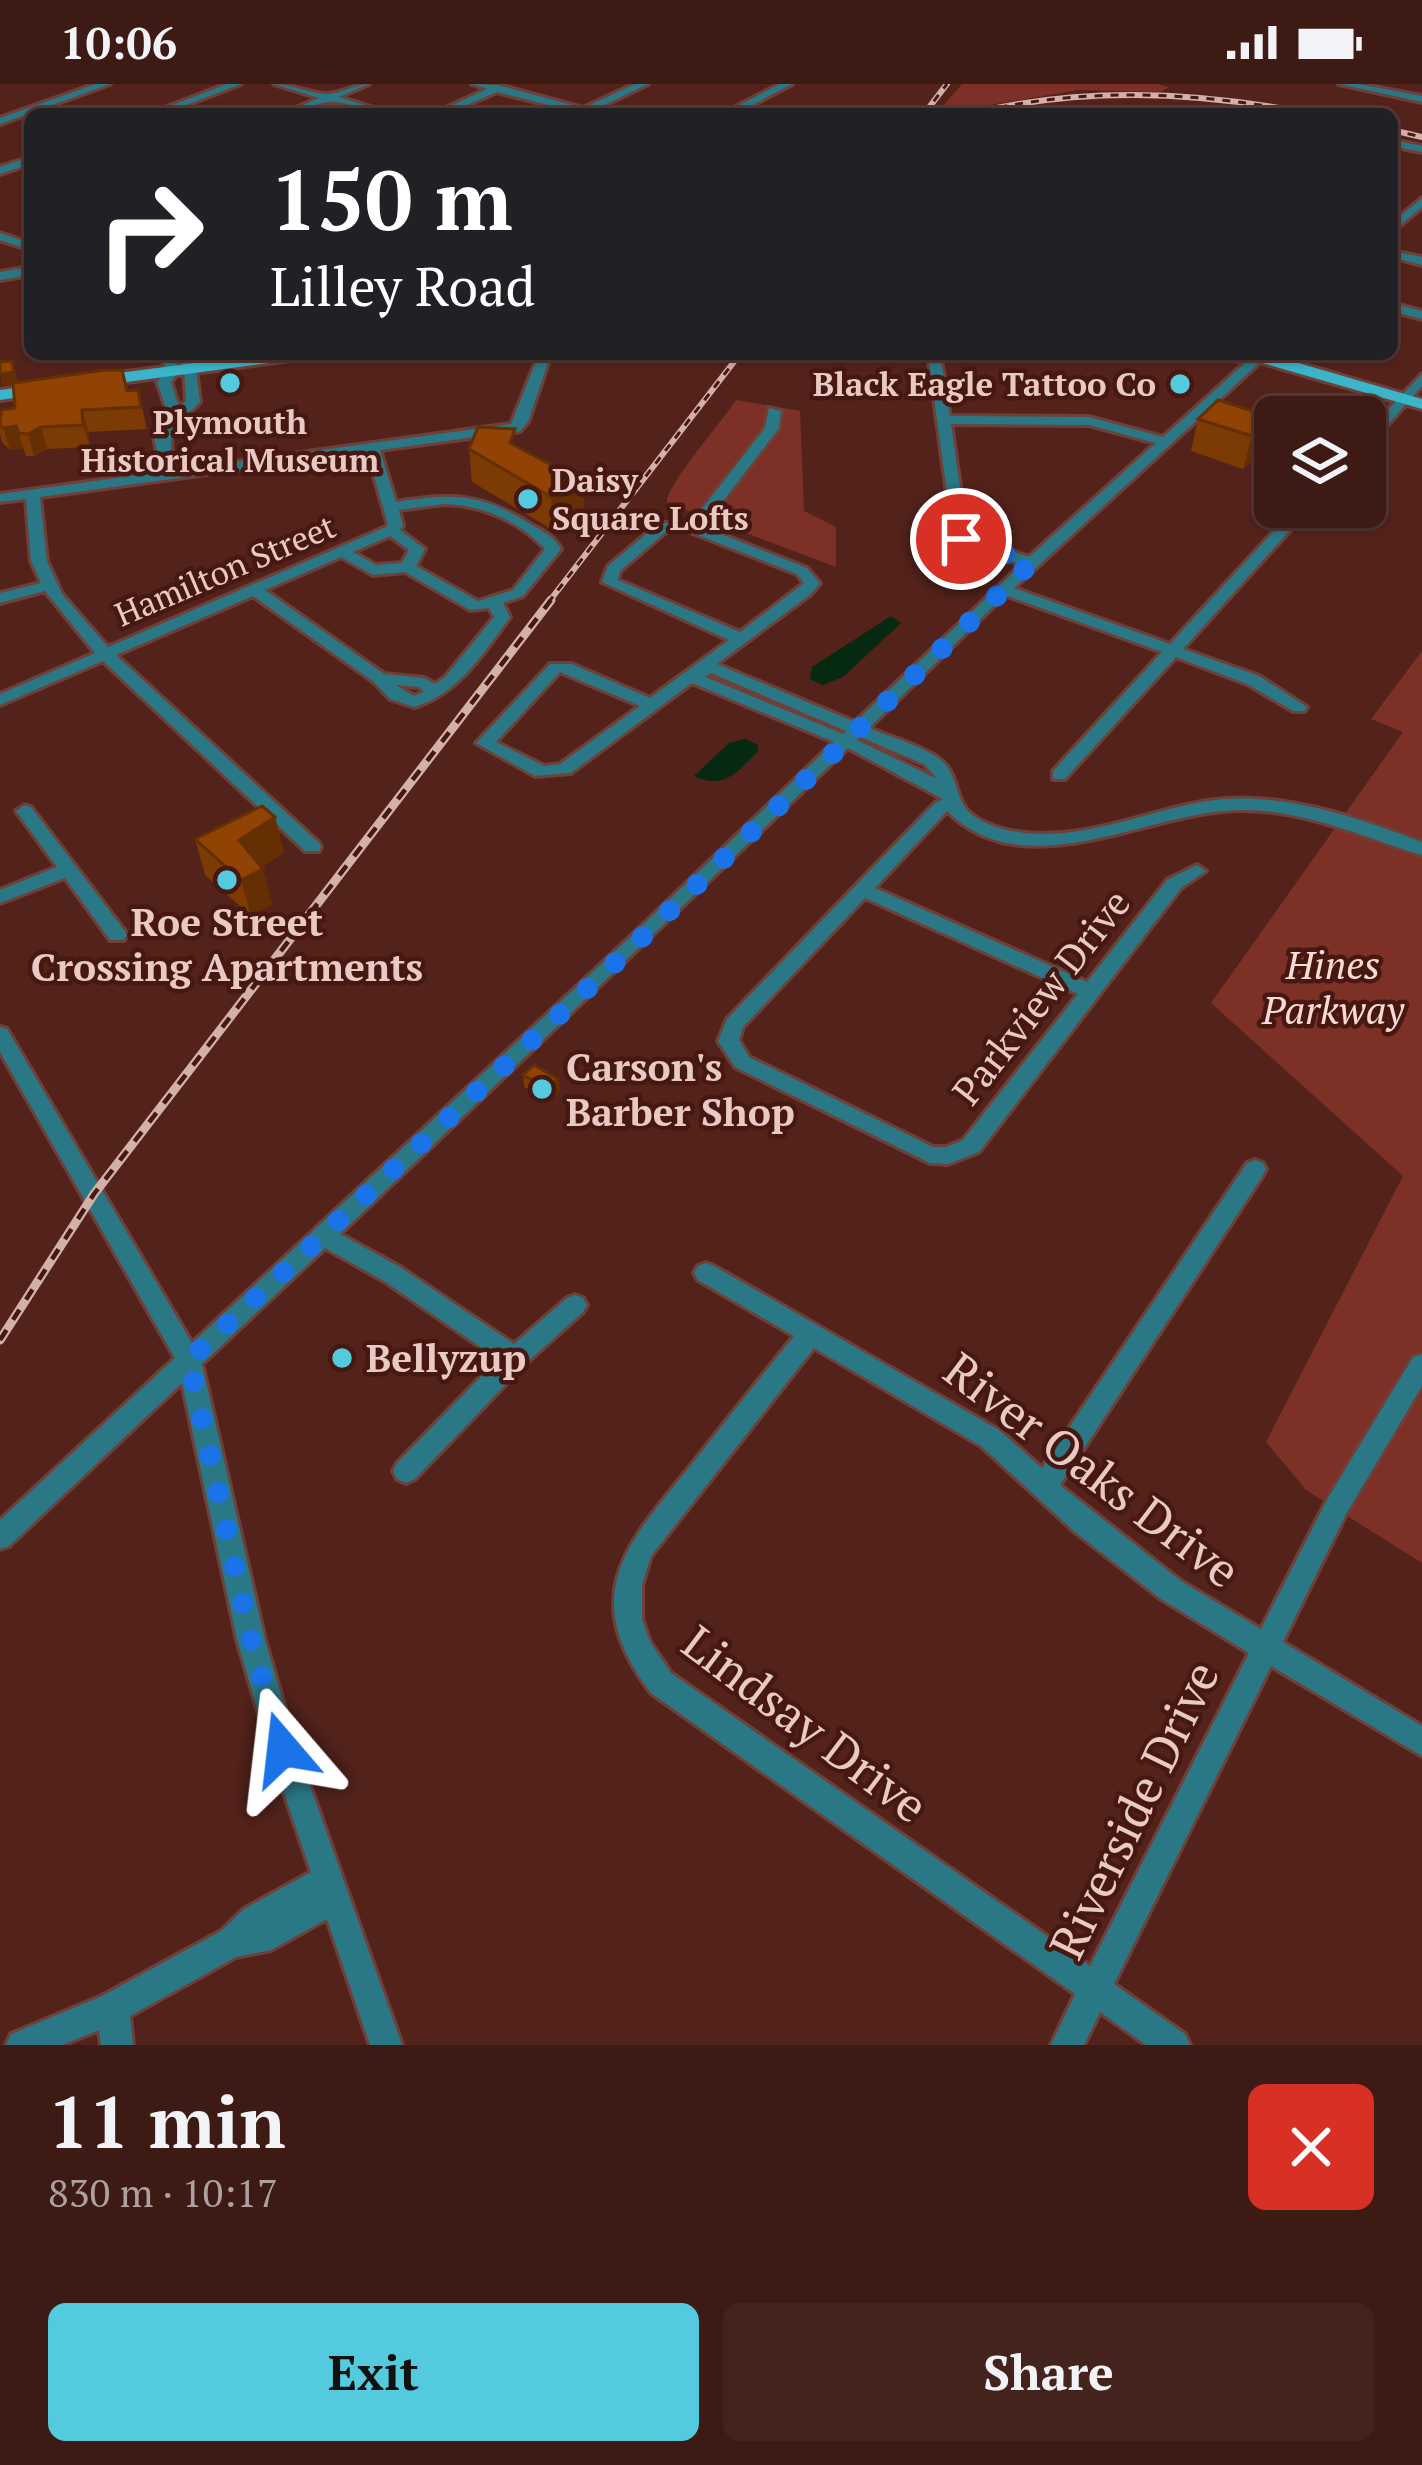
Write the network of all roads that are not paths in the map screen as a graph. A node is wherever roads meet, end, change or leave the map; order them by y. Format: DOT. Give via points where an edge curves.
graph roads {
  1 [pos="105,84"];
  2 [pos="236,84"];
  3 [pos="278,84"];
  4 [pos="364,84"];
  5 [pos="477,84"];
  6 [pos="643,84"];
  7 [pos="787,84"];
  8 [pos="1344,84"];
  9 [pos="1411,84"];
  10 [pos="502,86"];
  11 [pos="1397,94"];
  12 [pos="329,98"];
  13 [pos="1422,99"];
  14 [pos="37,108"];
  15 [pos="170,108"];
  16 [pos="303,108"];
  17 [pos="366,108"];
  18 [pos="451,108"];
  19 [pos="571,108"];
  20 [pos="597,108"];
  21 [pos="739,108"];
  22 [pos="1381,108"];
  23 [pos="208,360"];
  24 [pos="543,360"];
  25 [pos="935,360"];
  26 [pos="1256,360"];
  27 [pos="1278,360"];
  28 [pos="178,362"];
  29 [pos="1422,378"];
  30 [pos="0,394"];
  31 [pos="1403,398"];
  32 [pos="1422,404"];
  33 [pos="774,411"];
  34 [pos="1386,418"];
  35 [pos="943,420"];
  36 [pos="167,424"];
  37 [pos="1166,442"];
  38 [pos="372,447"];
  39 [pos="169,476"];
  40 [pos="33,494"];
  41 [pos="0,498"];
  42 [pos="392,507"];
  43 [pos="1284,528"];
  44 [pos="694,529"];
  45 [pos="391,530"];
  46 [pos="343,552"];
  47 [pos="1031,563"];
  48 [pos="408,567"];
  49 [pos="50,585"];
  50 [pos="1004,589"];
  51 [pos="255,590"];
  52 [pos="0,598"];
  53 [pos="496,604"];
  54 [pos="741,639"];
  55 [pos="1171,649"];
  56 [pos="106,654"];
  57 [pos="699,670"];
  58 [pos="0,700"];
  59 [pos="652,705"];
  60 [pos="1299,707"];
  61 [pos="852,736"];
  62 [pos="1059,775"];
  63 [pos="950,796"];
  64 [pos="25,811"];
  65 [pos="313,848"];
  66 [pos="1422,848"];
  67 [pos="68,870"];
  68 [pos="1196,871"];
  69 [pos="863,890"];
  70 [pos="0,897"];
  71 [pos="117,935"];
  72 [pos="1090,991"];
  73 [pos="0,1034"];
  74 [pos="1255,1169"];
  75 [pos="322,1235"];
  76 [pos="706,1273"];
  77 [pos="575,1305"];
  78 [pos="811,1333"];
  79 [pos="514,1358"];
  80 [pos="189,1360"];
  81 [pos="1422,1364"];
  82 [pos="406,1471"];
  83 [pos="1045,1485"];
  84 [pos="0,1537"];
  85 [pos="1264,1650"];
  86 [pos="1422,1742"];
  87 [pos="331,1888"];
  88 [pos="1095,1989"];
  89 [pos="113,2008"];
  90 [pos="22,2045"];
  91 [pos="117,2045"];
  92 [pos="386,2045"];
  93 [pos="1067,2045"];
  94 [pos="1174,2045"];
  1 -- 14 [label="street"];
  2 -- 15 [label="street"];
  3 -- 12 [label="street"];
  4 -- 12 [label="street"];
  5 -- 10 [label="street"];
  6 -- 20 [label="street"];
  7 -- 21 [label="street"];
  8 -- 11 [label="street"];
  9 -- 11 [label="street"];
  10 -- 18 [label="street"];
  10 -- 19 [label="street"];
  11 -- 13 [label="street"];
  11 -- 22 [label="street"];
  12 -- 16 [label="street"];
  12 -- 17 [label="street"];
  23 -- 28 [label="main road"];
  24 -- 38 [label="street" via="520,424"];
  25 -- 35 [label="street"];
  26 -- 37 [label="street"];
  27 -- 31 [label="main road"];
  28 -- 30 [label="main road"];
  28 -- 36 [label="street" via="164,382 173,408"];
  28 -- 36 [label="street" via="193,402"];
  29 -- 31 [label="street"];
  31 -- 32 [label="main road"];
  31 -- 34 [label="street"];
  33 -- 44 [label="street" via="772,428"];
  35 -- 37 [label="street" via="1089,421"];
  35 -- 47 [label="street" via="960,537"];
  36 -- 39 [label="street" via="161,446"];
  37 -- 47 [label="street"];
  38 -- 39 [label="street"];
  38 -- 42 [label="street, Hamilton Street"];
  39 -- 40 [label="street"];
  40 -- 41 [label="street"];
  40 -- 49 [label="street" via="39,561"];
  42 -- 45 [label="street, Hamilton Street"];
  42 -- 53 [label="street" via="482,500 550,542 553,549 518,593"];
  43 -- 55 [label="street"];
  44 -- 54 [label="street" via="812,577 806,591"];
  44 -- 54 [label="street" via="664,526 613,569 610,582"];
  45 -- 46 [label="street, Hamilton Street"];
  45 -- 48 [label="street" via="417,549"];
  46 -- 48 [label="street" via="367,568"];
  46 -- 51 [label="street, Hamilton Street"];
  47 -- 50 [label="street"];
  48 -- 53 [label="street" via="463,603"];
  49 -- 52 [label="street"];
  49 -- 56 [label="street"];
  50 -- 55 [label="street"];
  50 -- 61 [label="street"];
  51 -- 53 [label="street" via="414,702 451,681 502,616"];
  51 -- 56 [label="street, Hamilton Street"];
  54 -- 57 [label="street"];
  55 -- 60 [label="street" via="1274,689"];
  55 -- 62 [label="street"];
  56 -- 58 [label="street, Hamilton Street"];
  56 -- 65 [label="street"];
  57 -- 59 [label="street"];
  57 -- 61 [label="street" via="696,679"];
  59 -- 59 [label="street" via="555,773 484,743 556,667"];
  61 -- 63 [label="street"];
  61 -- 75 [label="street"];
  63 -- 66 [label="street" via="966,820 995,833 1084,836 1238,804 1334,818"];
  63 -- 69 [label="street, Parkview Drive"];
  64 -- 67 [label="street"];
  67 -- 70 [label="street"];
  67 -- 71 [label="street"];
  68 -- 72 [label="street, Parkview Drive" via="1174,884"];
  69 -- 72 [label="street"];
  69 -- 72 [label="street, Parkview Drive" via="734,1024 728,1046 742,1061 917,1150 948,1156 971,1146"];
  73 -- 80 [label="street"];
  74 -- 83 [label="street"];
  75 -- 79 [label="street"];
  75 -- 80 [label="street"];
  76 -- 78 [label="street, River Oaks Drive"];
  77 -- 79 [label="street"];
  78 -- 83 [label="street, River Oaks Drive" via="957,1416"];
  78 -- 88 [label="street, Lindsay Drive" via="640,1549 626,1606 636,1648 661,1683"];
  79 -- 82 [label="street"];
  80 -- 84 [label="street"];
  80 -- 87 [label="street" via="251,1640"];
  81 -- 85 [label="street, Riverside Drive"];
  83 -- 85 [label="street, River Oaks Drive" via="1131,1562"];
  85 -- 86 [label="street, River Oaks Drive"];
  85 -- 88 [label="street, Riverside Drive"];
  87 -- 89 [label="street" via="260,1940 232,1942"];
  87 -- 92 [label="street"];
  88 -- 93 [label="street, Riverside Drive"];
  88 -- 94 [label="street, Lindsay Drive"];
  89 -- 90 [label="street"];
  89 -- 91 [label="street"];
}
